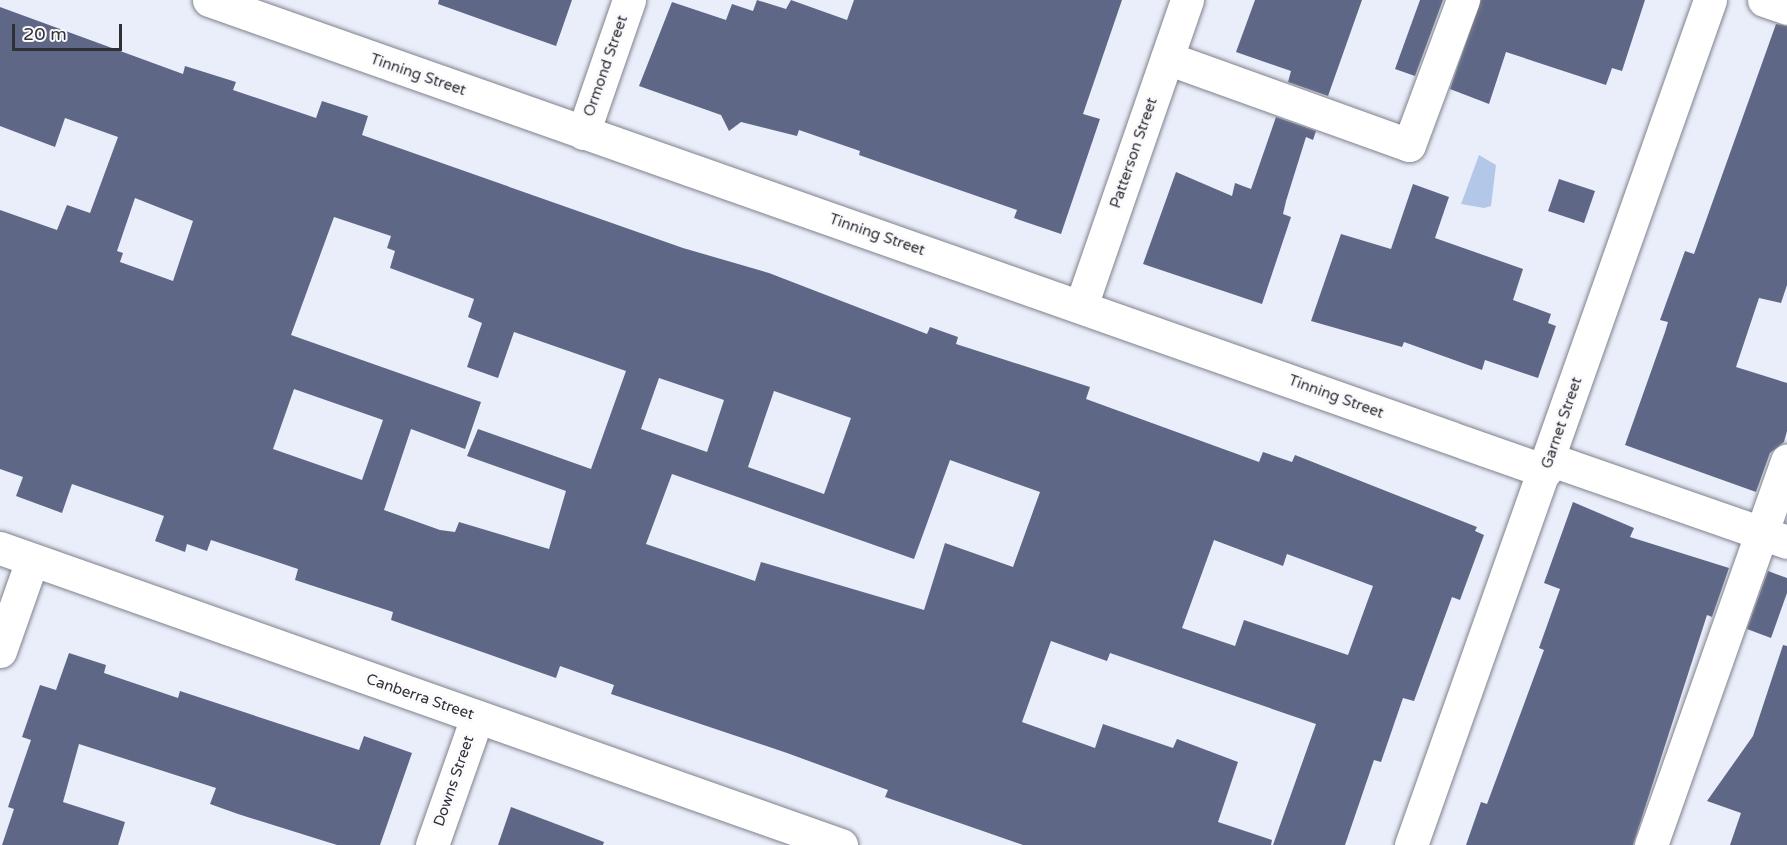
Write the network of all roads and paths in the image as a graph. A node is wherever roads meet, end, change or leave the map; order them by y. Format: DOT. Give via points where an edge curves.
graph roads {
  1 [pos="209,0"];
  2 [pos="629,0"];
  3 [pos="1187,0"];
  4 [pos="1463,0"];
  5 [pos="1710,0"];
  6 [pos="1764,0"];
  7 [pos="1787,8"];
  8 [pos="1167,58"];
  9 [pos="583,133"];
  10 [pos="1081,306"];
  11 [pos="1787,460"];
  12 [pos="1547,465"];
  13 [pos="1774,538"];
  14 [pos="0,548"];
  15 [pos="32,560"];
  16 [pos="0,651"];
  17 [pos="477,717"];
  18 [pos="432,845"];
  19 [pos="841,845"];
  20 [pos="1411,845"];
  21 [pos="1651,845"];
  1 -- 9 [label="street, Tinning Street"];
  2 -- 9 [label="street, Ormond Street"];
  3 -- 8 [label="street, Patterson Street"];
  4 -- 8 [label="street" via="1409,144"];
  5 -- 12 [label="street, Garnet Street"];
  6 -- 7 [label="street"];
  8 -- 10 [label="street, Patterson Street"];
  9 -- 10 [label="street, Tinning Street"];
  10 -- 12 [label="street, Tinning Street"];
  11 -- 13 [label="street"];
  12 -- 13 [label="street, Tinning Street"];
  12 -- 20 [label="street, Garnet Street"];
  13 -- 21 [label="street"];
  14 -- 15 [label="street, Canberra Street"];
  15 -- 16 [label="street"];
  15 -- 17 [label="street, Canberra Street"];
  17 -- 18 [label="street, Downs Street"];
  17 -- 19 [label="street, Canberra Street"];
}
